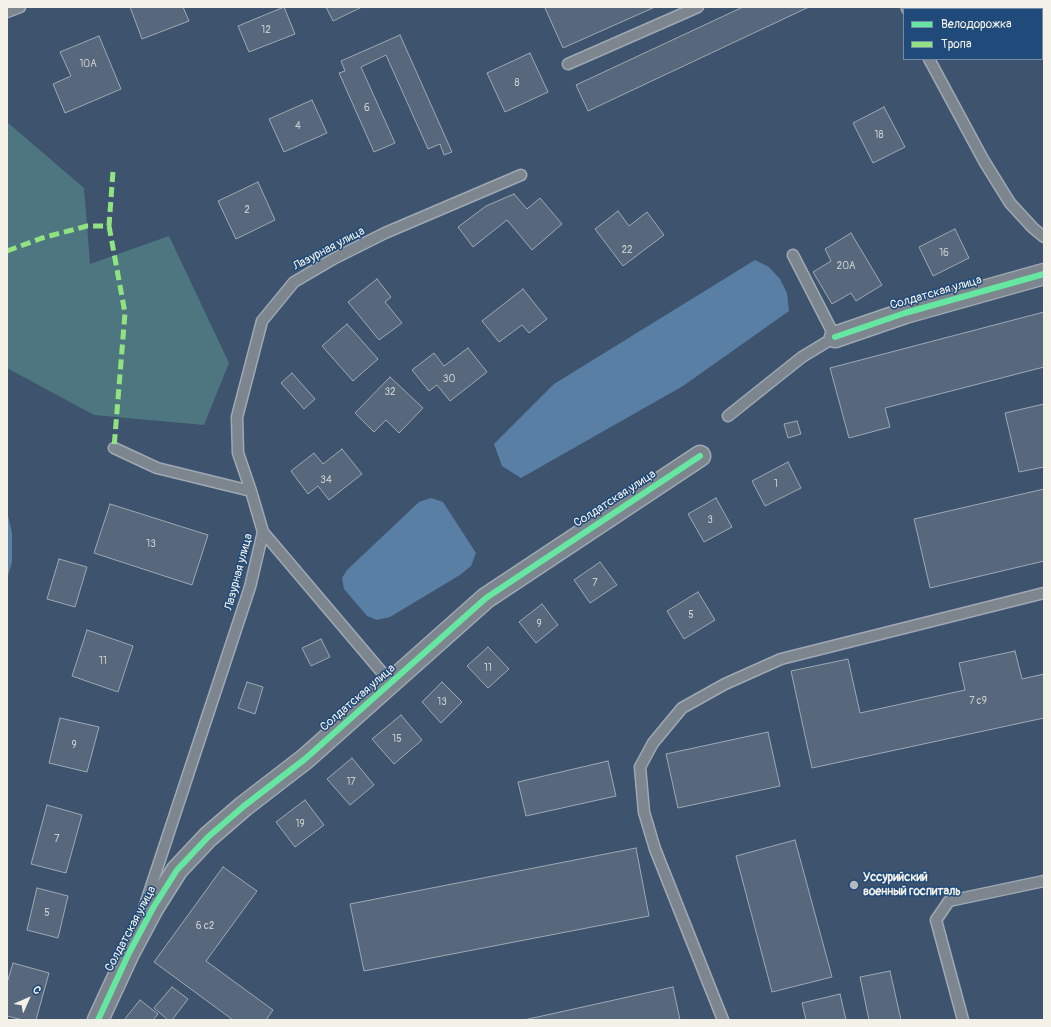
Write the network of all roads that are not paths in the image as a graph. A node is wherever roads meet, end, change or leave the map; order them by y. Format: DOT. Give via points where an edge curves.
graph roads {
  1 [pos="20,7"];
  2 [pos="698,7"];
  3 [pos="7,12"];
  4 [pos="930,60"];
  5 [pos="568,64"];
  6 [pos="521,174"];
  7 [pos="1044,237"];
  8 [pos="793,255"];
  9 [pos="1044,274"];
  10 [pos="835,337"];
  11 [pos="728,416"];
  12 [pos="114,448"];
  13 [pos="700,456"];
  14 [pos="251,491"];
  15 [pos="263,532"];
  16 [pos="1044,593"];
  17 [pos="391,683"];
  18 [pos="1044,881"];
  19 [pos="129,953"];
  20 [pos="98,1020"];
  21 [pos="723,1020"];
  22 [pos="963,1020"];
  1 -- 3 [label="lane"];
  2 -- 5 [label="lane"];
  4 -- 7 [label="lane" via="984,161 1010,202"];
  6 -- 14 [label="lane, Лазурная улица" via="385,233 294,282 262,320 237,417 238,454"];
  8 -- 10 [label="lane"];
  9 -- 10 [label="street, Солдатская улица" via="905,313"];
  10 -- 11 [label="lane" via="802,357"];
  12 -- 14 [label="lane" via="157,468"];
  13 -- 17 [label="street, Солдатская улица" via="486,598"];
  14 -- 15 [label="lane, Лазурная улица"];
  15 -- 17 [label="lane"];
  15 -- 19 [label="lane, Лазурная улица" via="250,587"];
  16 -- 21 [label="lane" via="781,659 724,684 682,708 653,743 640,767 644,812 655,849"];
  17 -- 19 [label="street, Солдатская улица" via="305,759 208,837 177,870"];
  18 -- 22 [label="lane" via="949,901 936,920"];
  19 -- 20 [label="street, Солдатская улица"];
}
